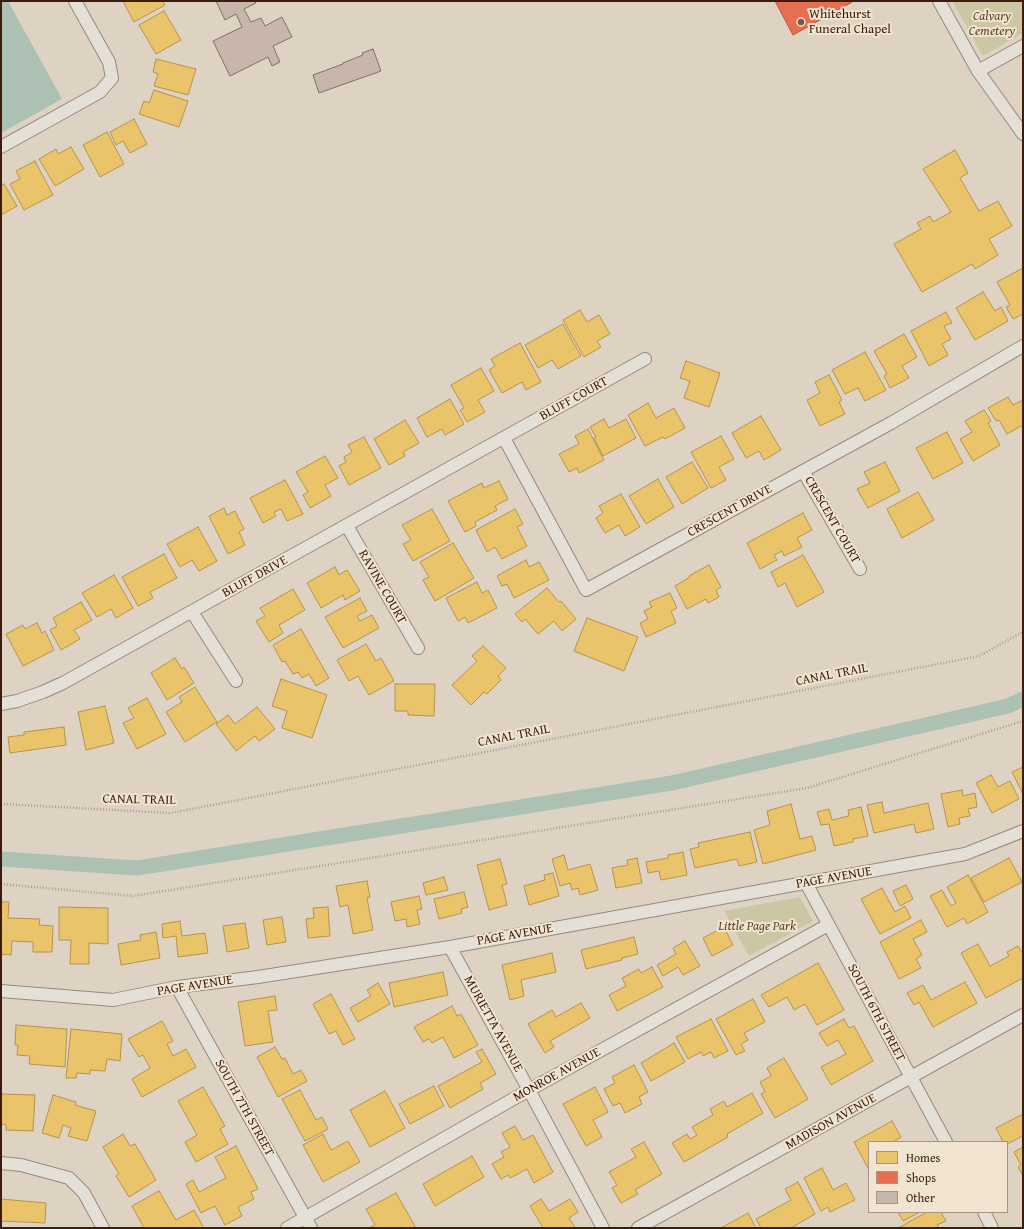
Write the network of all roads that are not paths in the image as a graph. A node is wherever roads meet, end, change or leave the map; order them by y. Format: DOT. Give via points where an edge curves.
graph roads {
  1 [pos="75,1"];
  2 [pos="939,1"];
  3 [pos="1023,46"];
  4 [pos="978,71"];
  5 [pos="1023,134"];
  6 [pos="1,147"];
  7 [pos="1023,346"];
  8 [pos="645,359"];
  9 [pos="504,438"];
  10 [pos="803,471"];
  11 [pos="347,526"];
  12 [pos="860,569"];
  13 [pos="192,612"];
  14 [pos="418,648"];
  15 [pos="236,681"];
  16 [pos="1,704"];
  17 [pos="1023,831"];
  18 [pos="806,884"];
  19 [pos="828,925"];
  20 [pos="450,947"];
  21 [pos="177,987"];
  22 [pos="1,991"];
  23 [pos="1023,1015"];
  24 [pos="911,1078"];
  25 [pos="529,1090"];
  26 [pos="945,1141"];
  27 [pos="1,1163"];
  28 [pos="984,1213"];
  29 [pos="308,1223"];
  30 [pos="103,1228"];
  31 [pos="287,1228"];
  32 [pos="603,1228"];
  33 [pos="638,1228"];
  34 [pos="992,1228"];
  1 -- 6 [label="street" via="109,62 112,78 100,92"];
  2 -- 4 [label="street"];
  3 -- 4 [label="street"];
  4 -- 5 [label="street"];
  7 -- 10 [label="street, CRESCENT DRIVE"];
  8 -- 9 [label="street, BLUFF COURT"];
  9 -- 10 [label="street, CRESCENT DRIVE" via="586,590"];
  9 -- 11 [label="street, BLUFF DRIVE"];
  10 -- 12 [label="street, CRESCENT COURT"];
  11 -- 13 [label="street, BLUFF DRIVE"];
  11 -- 14 [label="street, RAVINE COURT"];
  13 -- 15 [label="street"];
  13 -- 16 [label="street, BLUFF DRIVE" via="56,686 17,701"];
  17 -- 18 [label="street, PAGE AVENUE" via="965,854"];
  18 -- 19 [label="street, SOUTH 6TH STREET"];
  18 -- 20 [label="street, PAGE AVENUE"];
  19 -- 24 [label="street, SOUTH 6TH STREET"];
  19 -- 25 [label="street, MONROE AVENUE"];
  20 -- 21 [label="street, PAGE AVENUE"];
  20 -- 25 [label="street, MURIETTA AVENUE"];
  21 -- 22 [label="street, PAGE AVENUE" via="113,1000"];
  21 -- 29 [label="street, SOUTH 7TH STREET"];
  23 -- 24 [label="street, MADISON AVENUE"];
  24 -- 26 [label="street, SOUTH 6TH STREET"];
  24 -- 33 [label="street, MADISON AVENUE"];
  25 -- 29 [label="street, MONROE AVENUE"];
  25 -- 32 [label="street, MURIETTA AVENUE"];
  27 -- 30 [label="street" via="20,1165 69,1178 84,1193"];
  28 -- 34 [label="street"];
  29 -- 31 [label="street, MONROE AVENUE"];
}
